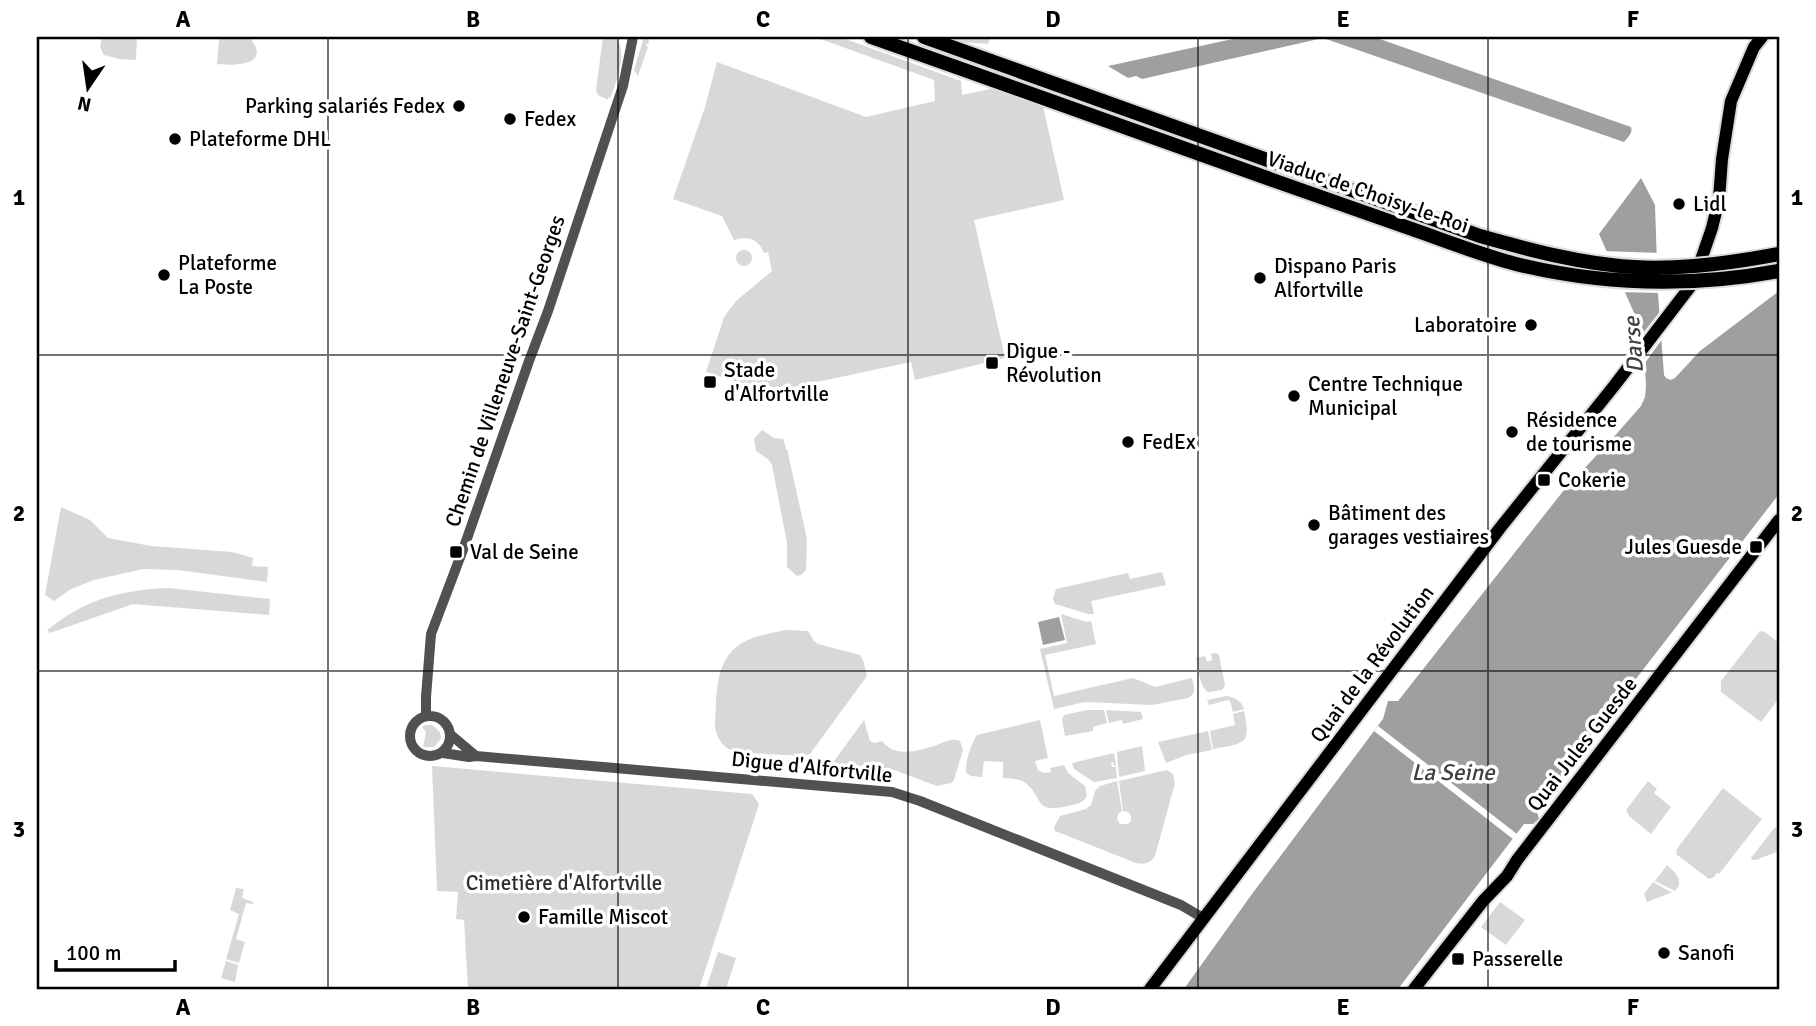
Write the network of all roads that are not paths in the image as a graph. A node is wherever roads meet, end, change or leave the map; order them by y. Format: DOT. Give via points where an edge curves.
graph roads {
  1 [pos="871,37"];
  2 [pos="924,37"];
  3 [pos="1762,37"];
  4 [pos="633,38"];
  5 [pos="1779,254"];
  6 [pos="1779,271"];
  7 [pos="1779,520"];
  8 [pos="1779,535"];
  9 [pos="426,716"];
  10 [pos="451,735"];
  11 [pos="443,753"];
  12 [pos="476,756"];
  13 [pos="1203,918"];
  14 [pos="1150,989"];
  15 [pos="1415,989"];
  16 [pos="1422,989"];
  1 -- 6 [label="highway, Viaduc de Choisy-le-Roi, bridge" via="1515,264 1634,282 1721,279"];
  2 -- 5 [label="highway, Viaduc de Choisy-le-Roi, bridge" via="1527,249 1636,267 1726,263"];
  3 -- 13 [label="main road, Quai de la Révolution" via="1731,101 1712,228 1693,284"];
  4 -- 9 [label="street, Chemin de Villeneuve-Saint-Georges" via="616,110 431,634"];
  7 -- 15 [label="main road, Quai Jules Guesde"];
  8 -- 16 [label="main road, Quai Jules Guesde"];
  9 -- 10 [label="street" via="443,720"];
  9 -- 11 [label="street" via="412,726 412,746 423,756"];
  10 -- 11 [label="street"];
  10 -- 12 [label="street"];
  11 -- 12 [label="street, Digue d'Alfortville"];
  12 -- 13 [label="street, Digue d'Alfortville" via="892,792 1181,905"];
  13 -- 14 [label="main road, Quai de la Révolution"];
}
